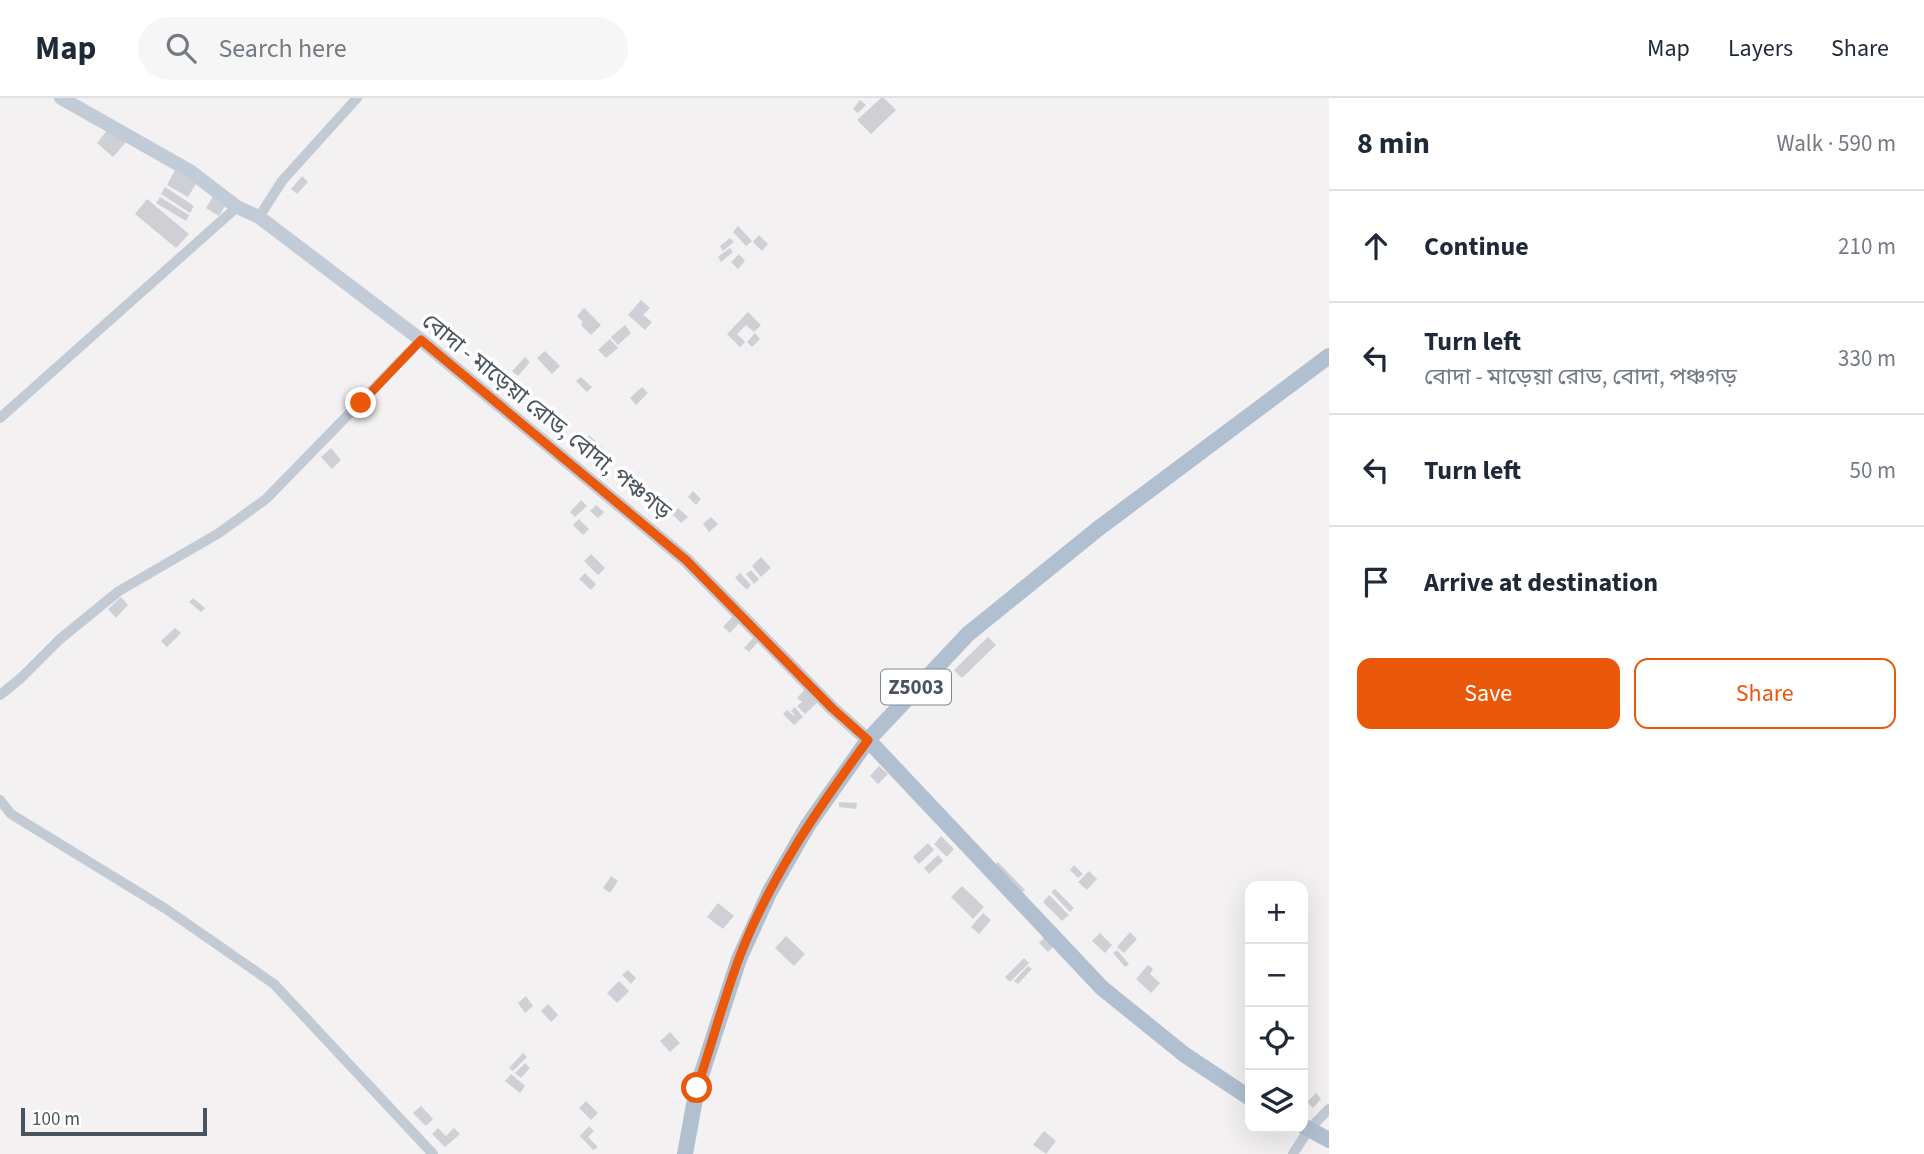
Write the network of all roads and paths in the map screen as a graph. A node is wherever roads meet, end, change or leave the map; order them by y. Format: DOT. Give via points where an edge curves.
graph roads {
  1 [pos="61,98"];
  2 [pos="357,98"];
  3 [pos="237,207"];
  4 [pos="258,217"];
  5 [pos="421,340"];
  6 [pos="1329,356"];
  7 [pos="0,418"];
  8 [pos="0,695"];
  9 [pos="868,740"];
  10 [pos="0,800"];
  11 [pos="1245,1095"];
  12 [pos="1329,1109"];
  13 [pos="1308,1126"];
  14 [pos="1308,1129"];
  15 [pos="1304,1133"];
  16 [pos="1329,1140"];
  17 [pos="433,1154"];
  18 [pos="685,1154"];
  19 [pos="1293,1154"];
  1 -- 3 [label="main road, বোদা - মাড়েয়া রোড, বোদা, পঞ্চগড়" via="190,171"];
  2 -- 4 [label="street" via="282,181"];
  3 -- 4 [label="main road, বোদা - মাড়েয়া রোড, বোদা, পঞ্চগড়"];
  3 -- 7 [label="street"];
  4 -- 5 [label="main road, বোদা - মাড়েয়া রোড, বোদা, পঞ্চগড়"];
  5 -- 8 [label="street" via="266,499 219,533 119,592"];
  5 -- 9 [label="main road, বোদা - মাড়েয়া রোড, বোদা, পঞ্চগড়" via="686,560"];
  6 -- 9 [label="main road, Z5003" via="1099,528 968,634"];
  9 -- 11 [label="main road" via="1102,988 1185,1055"];
  9 -- 18 [label="main road, Z5003" via="808,825 738,959 697,1088"];
  10 -- 17 [label="street" via="11,814 166,909 274,984"];
  12 -- 13 [label="street"];
  14 -- 16 [label="main road"];
  15 -- 19 [label="street"];
}
